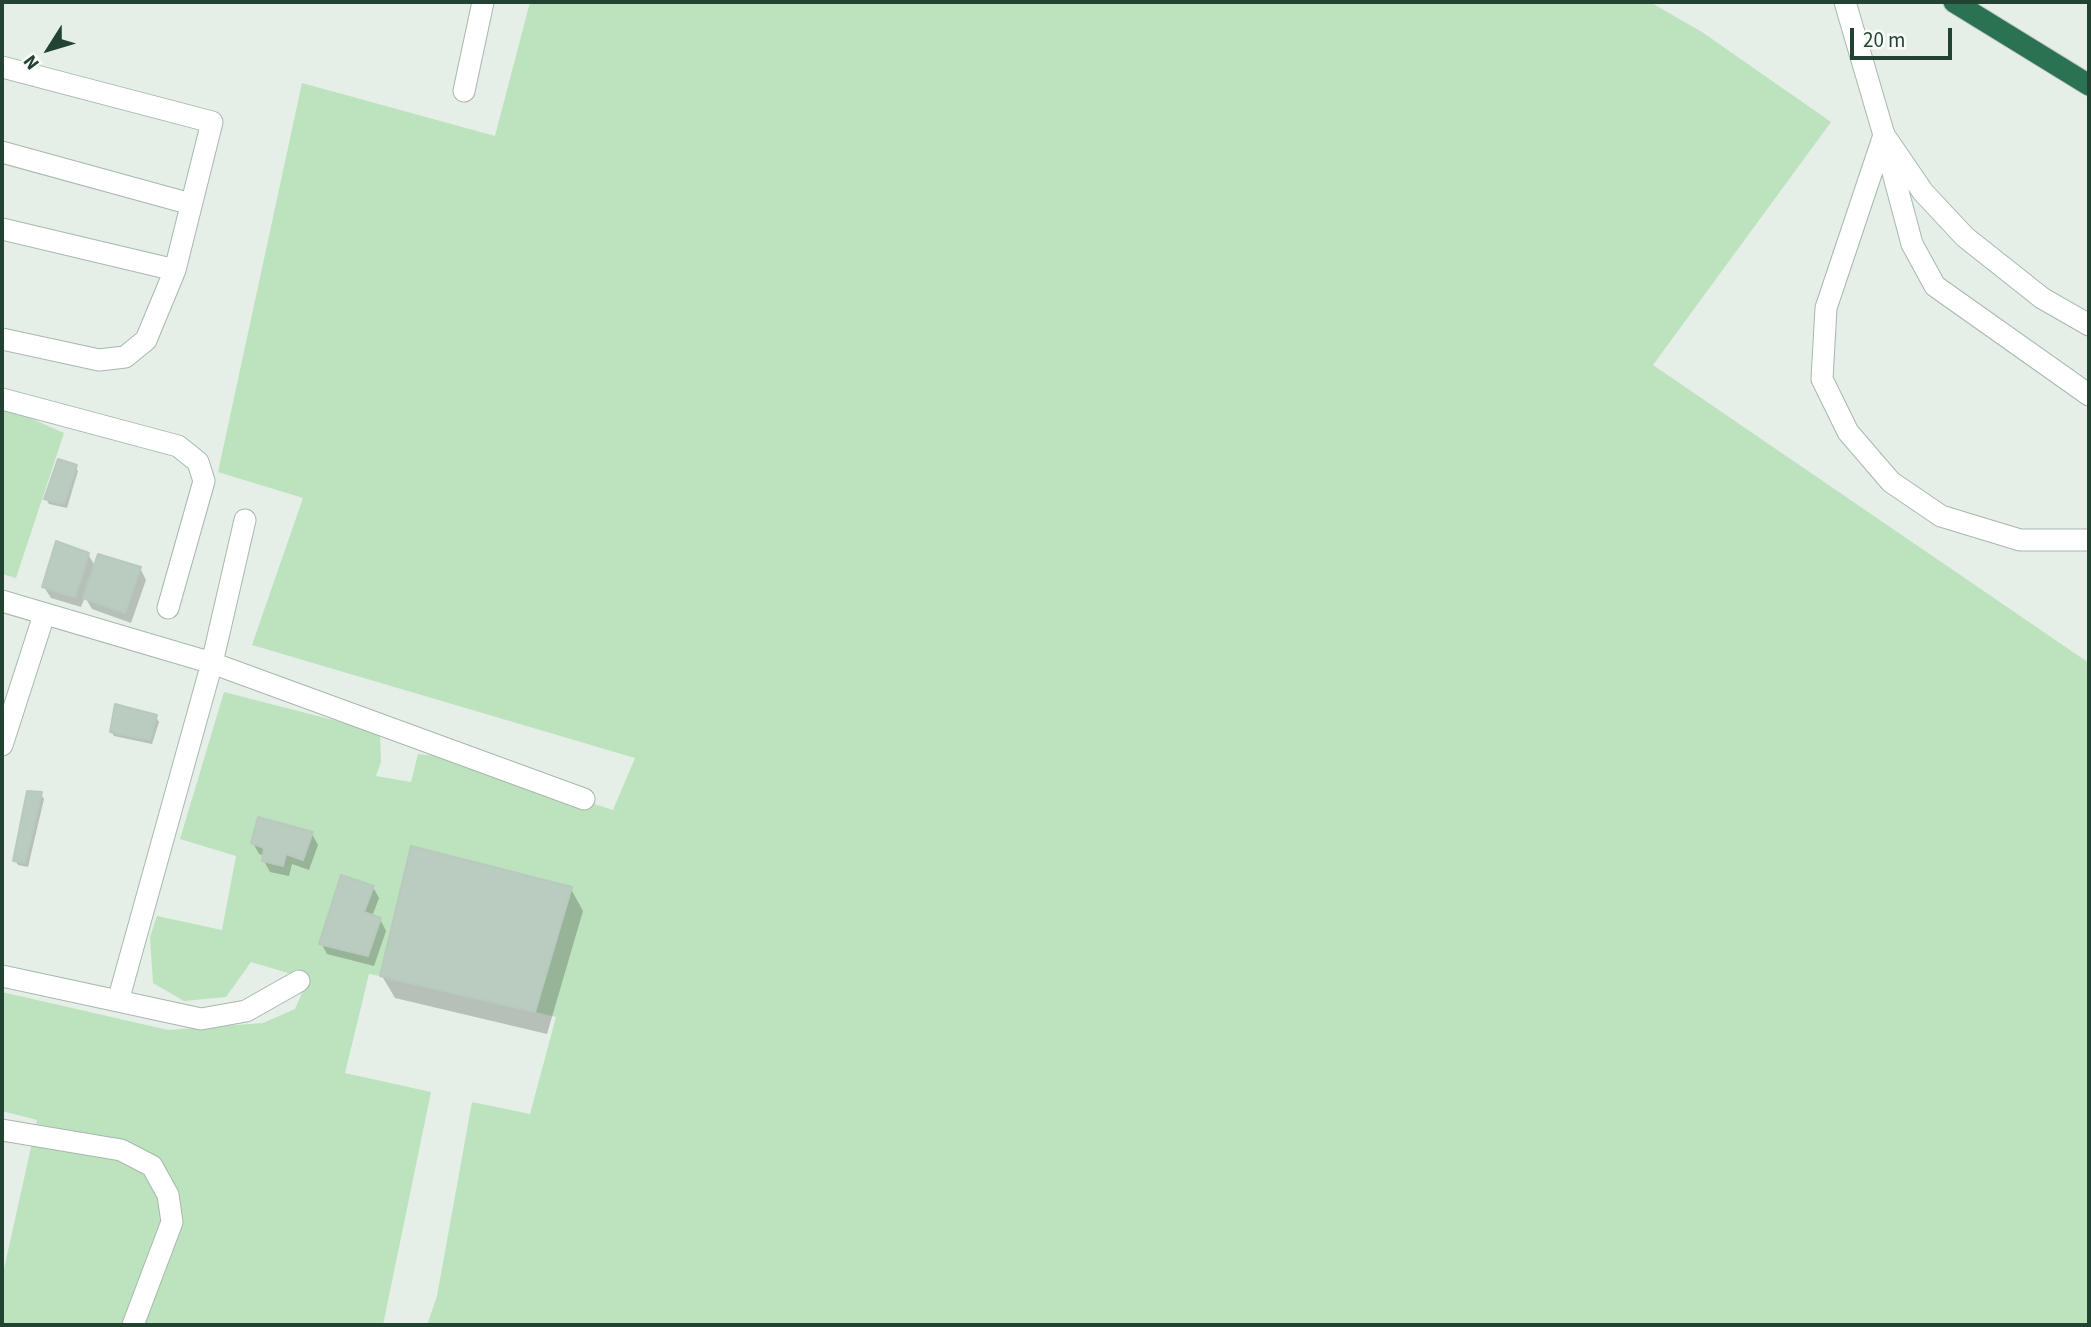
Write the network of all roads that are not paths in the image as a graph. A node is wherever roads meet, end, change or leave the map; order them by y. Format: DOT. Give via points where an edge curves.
graph roads {
  1 [pos="483,2"];
  2 [pos="1844,2"];
  3 [pos="1954,2"];
  4 [pos="2,67"];
  5 [pos="2089,85"];
  6 [pos="464,91"];
  7 [pos="1884,135"];
  8 [pos="2,152"];
  9 [pos="191,204"];
  10 [pos="2,229"];
  11 [pos="175,270"];
  12 [pos="2089,325"];
  13 [pos="2,339"];
  14 [pos="2089,395"];
  15 [pos="2,399"];
  16 [pos="245,520"];
  17 [pos="2089,540"];
  18 [pos="2,601"];
  19 [pos="168,608"];
  20 [pos="44,615"];
  21 [pos="212,663"];
  22 [pos="2,745"];
  23 [pos="584,799"];
  24 [pos="2,976"];
  25 [pos="299,981"];
  26 [pos="118,1001"];
  27 [pos="2,1130"];
  28 [pos="133,1325"];
  1 -- 6 [label="lane"];
  2 -- 7 [label="lane"];
  3 -- 5 [label="highway"];
  4 -- 9 [label="lane" via="212,122"];
  7 -- 12 [label="lane" via="1923,192 1965,237 2042,298"];
  7 -- 14 [label="lane" via="1912,244 1936,286"];
  7 -- 17 [label="lane" via="1826,308 1822,379 1848,432 1891,482 1941,516 2020,540"];
  8 -- 9 [label="lane"];
  9 -- 11 [label="lane"];
  10 -- 11 [label="lane"];
  11 -- 13 [label="lane" via="146,340 125,357 99,360"];
  15 -- 19 [label="lane" via="178,446 198,462 204,481"];
  16 -- 21 [label="lane"];
  18 -- 20 [label="lane"];
  20 -- 21 [label="lane"];
  20 -- 22 [label="lane"];
  21 -- 23 [label="lane"];
  21 -- 26 [label="lane"];
  24 -- 26 [label="lane"];
  25 -- 26 [label="lane" via="246,1012 201,1019"];
  27 -- 28 [label="lane" via="121,1150 152,1166 168,1195 172,1222"];
}
